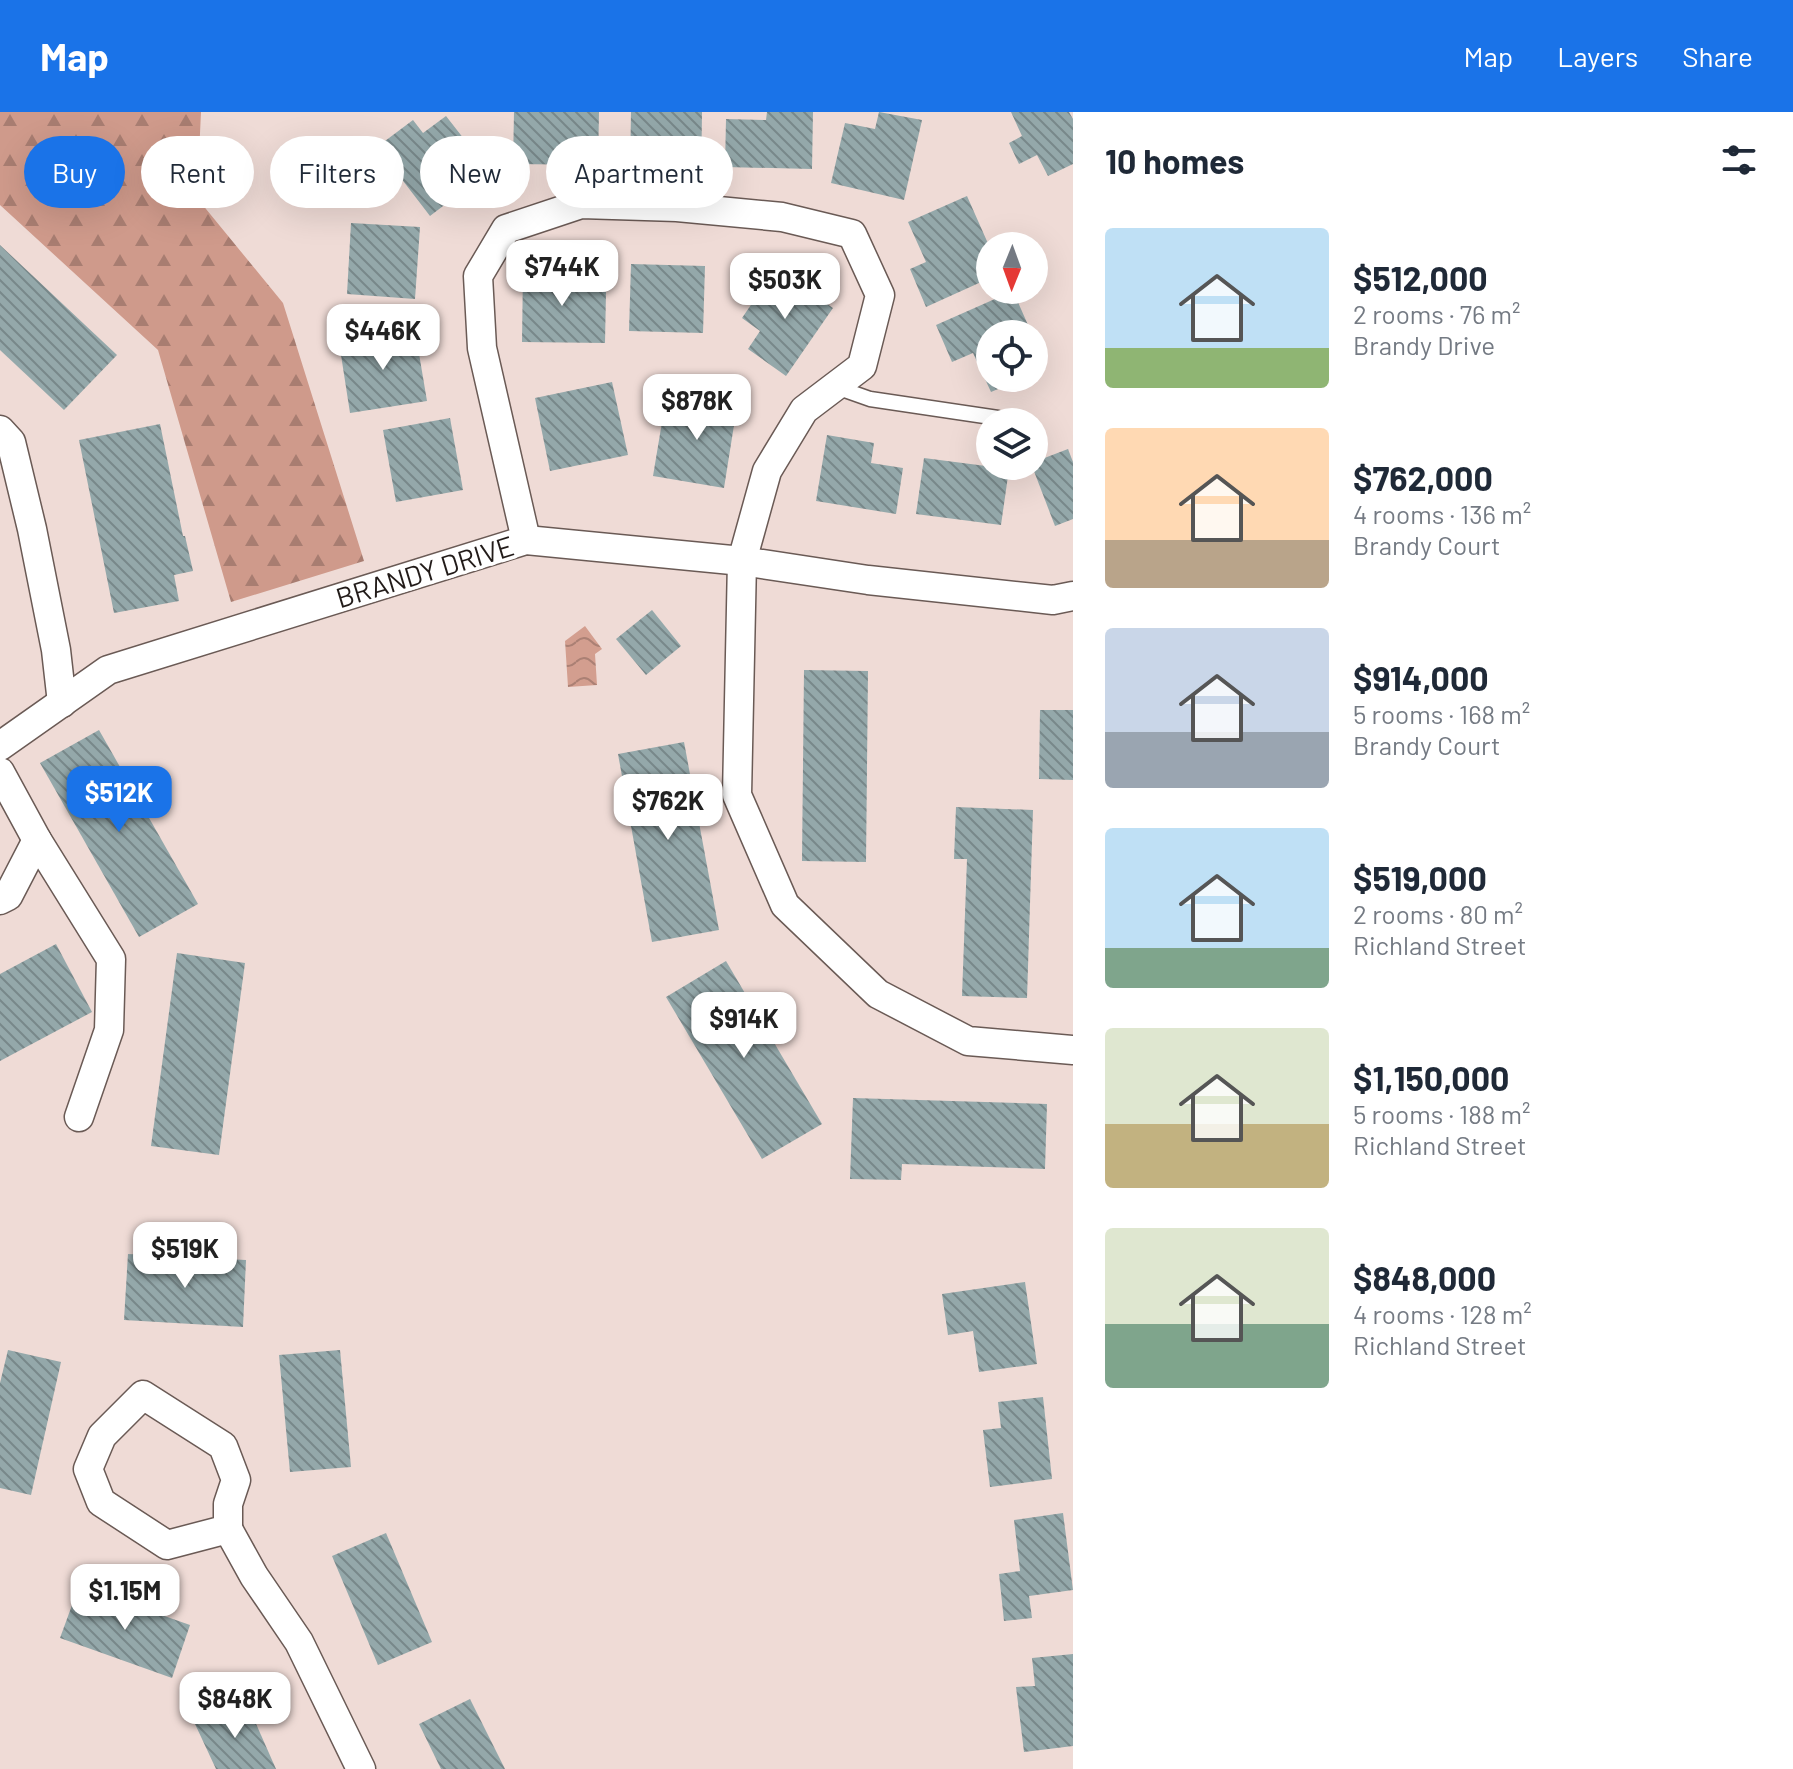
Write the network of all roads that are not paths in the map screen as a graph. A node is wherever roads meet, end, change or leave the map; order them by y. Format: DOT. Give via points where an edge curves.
graph roads {
  1 [pos="836,386"];
  2 [pos="976,415"];
  3 [pos="0,430"];
  4 [pos="526,540"];
  5 [pos="742,561"];
  6 [pos="1073,596"];
  7 [pos="62,703"];
  8 [pos="0,746"];
  9 [pos="0,772"];
  10 [pos="37,840"];
  11 [pos="0,900"];
  12 [pos="1073,1050"];
  13 [pos="79,1117"];
  14 [pos="228,1529"];
  15 [pos="361,1769"];
  1 -- 2 [label="lane" via="870,399"];
  1 -- 4 [label="street" via="862,366 880,295 852,234 782,217 581,204 506,229 478,276 482,348"];
  1 -- 5 [label="street" via="804,410 767,471"];
  3 -- 7 [label="street" via="11,442 32,529"];
  4 -- 5 [label="street, BRANDY DRIVE"];
  4 -- 7 [label="street, BRANDY DRIVE" via="108,670"];
  5 -- 6 [label="street, BRANDY DRIVE" via="1037,599"];
  5 -- 12 [label="street" via="737,795 785,905 878,994 968,1041"];
  7 -- 8 [label="street, BRANDY DRIVE"];
  9 -- 10 [label="street"];
  10 -- 11 [label="street" via="8,896"];
  10 -- 13 [label="street" via="111,959 109,1030"];
  14 -- 14 [label="street" via="167,1545 101,1502 88,1469 102,1436 143,1395 223,1446 236,1480 228,1504"];
  14 -- 15 [label="street" via="299,1642"];
}
